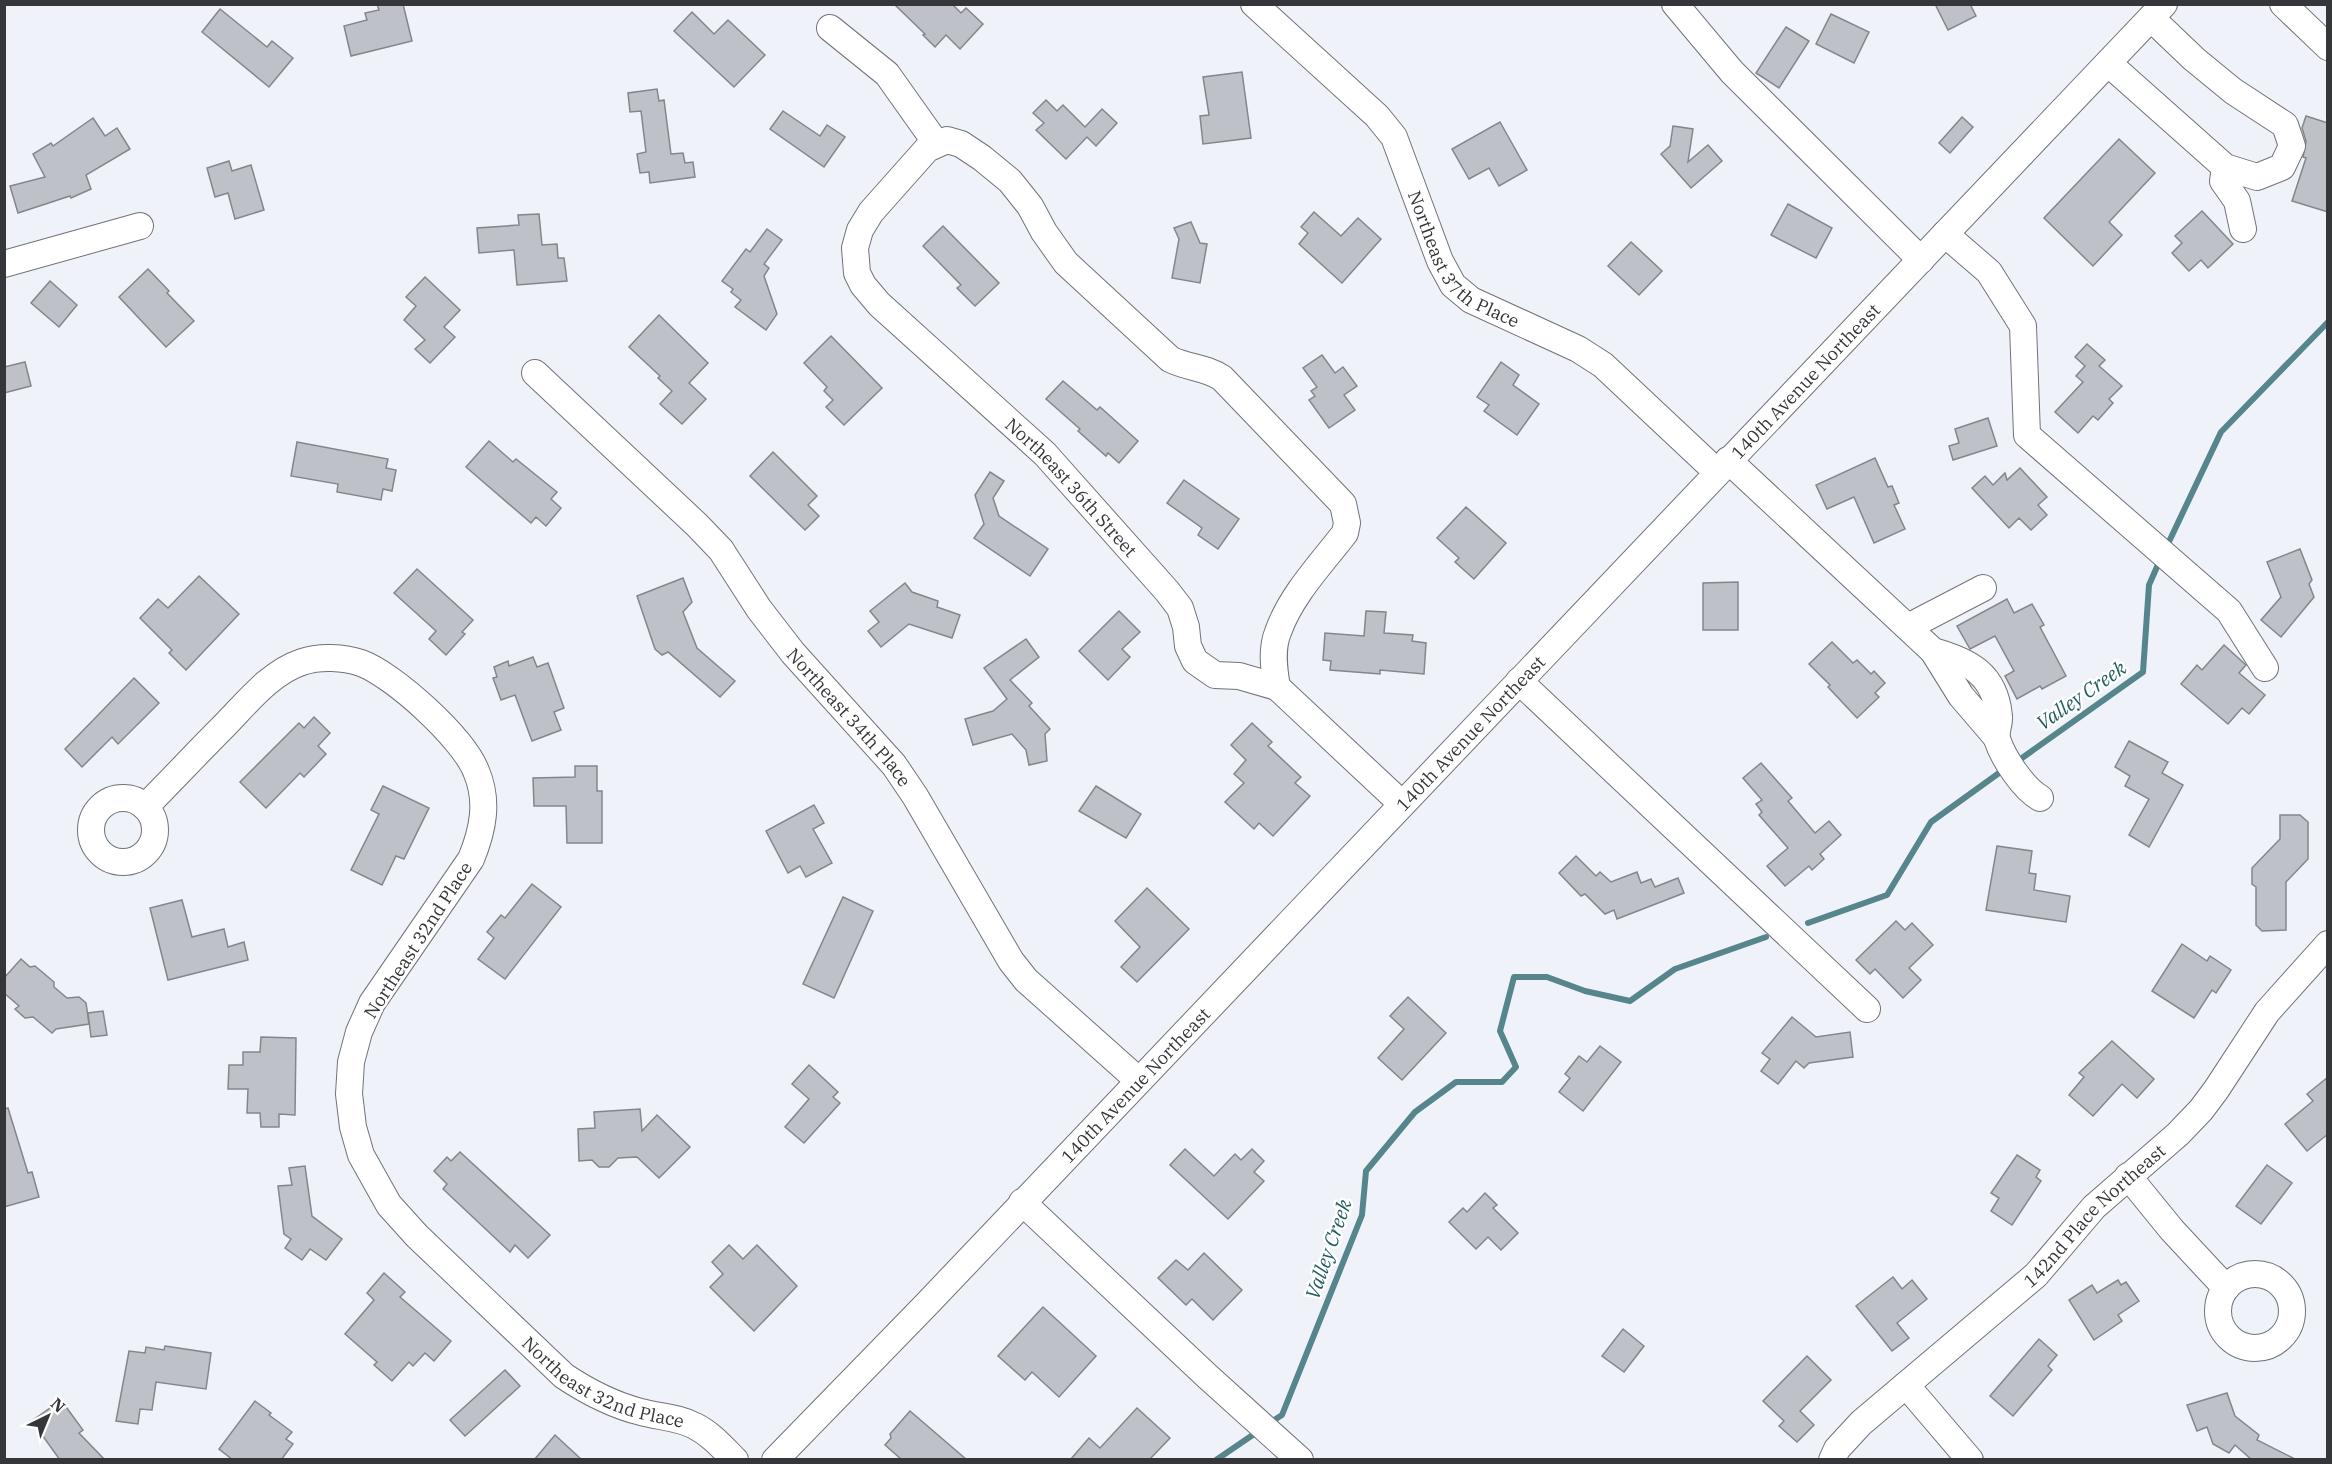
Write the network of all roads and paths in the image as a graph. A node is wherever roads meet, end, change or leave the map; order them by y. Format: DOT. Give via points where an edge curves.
graph roads {
  1 [pos="1254,4"];
  2 [pos="1675,4"];
  3 [pos="2283,4"];
  4 [pos="2157,11"];
  5 [pos="830,28"];
  6 [pos="2328,47"];
  7 [pos="2108,63"];
  8 [pos="942,142"];
  9 [pos="2225,167"];
  10 [pos="140,226"];
  11 [pos="2243,230"];
  12 [pos="1945,234"];
  13 [pos="1921,260"];
  14 [pos="4,264"];
  15 [pos="535,373"];
  16 [pos="1723,466"];
  17 [pos="1983,588"];
  18 [pos="1908,627"];
  19 [pos="2265,668"];
  20 [pos="1519,681"];
  21 [pos="1276,687"];
  22 [pos="2040,798"];
  23 [pos="1402,804"];
  24 [pos="145,807"];
  25 [pos="2324,956"];
  26 [pos="1868,1009"];
  27 [pos="1138,1080"];
  28 [pos="2128,1176"];
  29 [pos="1022,1202"];
  30 [pos="2226,1288"];
  31 [pos="1906,1385"];
  32 [pos="735,1460"];
  33 [pos="776,1460"];
  34 [pos="1300,1460"];
  35 [pos="1832,1460"];
  36 [pos="1970,1460"];
  1 -- 16 [label="street, Northeast 37th Place" via="1377,116 1394,137 1440,261 1453,285 1471,300 1578,349 1603,365"];
  2 -- 13 [label="street" via="1732,72"];
  3 -- 6 [label="street"];
  4 -- 7 [label="street, 140th Avenue Northeast"];
  4 -- 9 [label="street" via="2194,59 2233,91 2285,125 2292,146 2283,166 2257,177"];
  5 -- 8 [label="street" via="887,74"];
  7 -- 9 [label="street"];
  7 -- 12 [label="street, 140th Avenue Northeast"];
  8 -- 21 [label="street" via="968,149 1010,181 1066,263 1170,359 1222,378 1343,504 1346,532 1299,595 1277,633"];
  8 -- 21 [label="street, Northeast 36th Street" via="927,149 860,230 855,263 863,285 879,304 1045,454 1167,591 1180,608 1195,661 1215,675 1239,676"];
  9 -- 11 [label="street" via="2223,181 2237,201"];
  10 -- 14 [label="street"];
  12 -- 13 [label="street, 140th Avenue Northeast"];
  12 -- 19 [label="street" via="1989,273 2023,326 2027,435 2229,611"];
  13 -- 16 [label="street, 140th Avenue Northeast"];
  15 -- 27 [label="street, Northeast 34th Place" via="721,550 793,653 894,765 1011,961 1026,980"];
  16 -- 18 [label="street, Northeast 37th Place"];
  16 -- 20 [label="street, 140th Avenue Northeast"];
  17 -- 18 [label="street"];
  18 -- 22 [label="street, Northeast 37th Place" via="1933,651 1961,659 1981,673 1992,689 2000,717 1997,738 2016,775"];
  20 -- 23 [label="street, 140th Avenue Northeast"];
  20 -- 26 [label="street"];
  21 -- 23 [label="street, Northeast 36th Street"];
  23 -- 27 [label="street, 140th Avenue Northeast"];
  24 -- 32 [label="street, Northeast 32nd Place" via="271,678 302,662 323,658 361,663 387,677 464,749 482,792 484,818 480,838 471,859 372,1003 359,1032 351,1062 349,1094 361,1155 389,1205 417,1236 564,1376 609,1401 695,1426"];
  25 -- 28 [label="street, 142nd Place Northeast" via="2267,1012 2201,1110"];
  27 -- 29 [label="street, 140th Avenue Northeast"];
  28 -- 30 [label="street"];
  28 -- 31 [label="street, 142nd Place Northeast" via="2094,1207 2036,1275"];
  29 -- 33 [label="street, 140th Avenue Northeast"];
  29 -- 34 [label="street"];
  31 -- 35 [label="street, 142nd Place Northeast" via="1860,1423"];
  31 -- 36 [label="street"];
}
